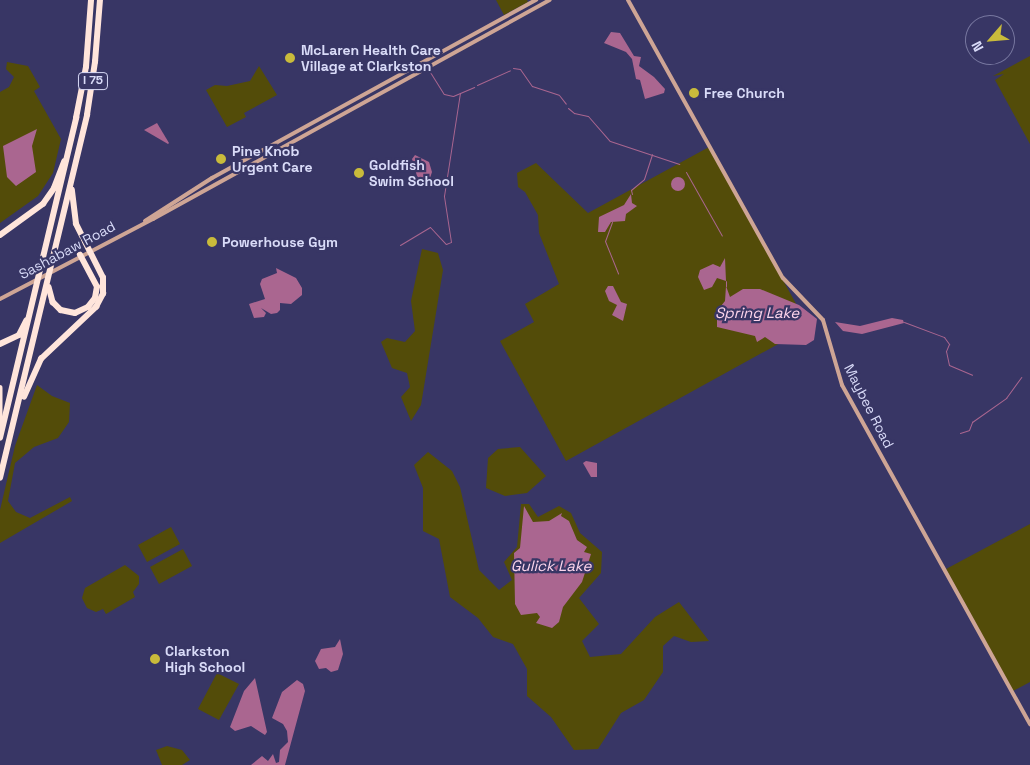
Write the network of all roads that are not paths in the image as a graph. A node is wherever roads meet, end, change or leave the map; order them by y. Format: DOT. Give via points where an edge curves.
graph roads {
  1 [pos="91,0"];
  2 [pos="100,0"];
  3 [pos="536,0"];
  4 [pos="549,0"];
  5 [pos="628,0"];
  6 [pos="500,20"];
  7 [pos="502,27"];
  8 [pos="471,36"];
  9 [pos="473,42"];
  10 [pos="431,58"];
  11 [pos="429,67"];
  12 [pos="388,82"];
  13 [pos="388,90"];
  14 [pos="361,96"];
  15 [pos="360,105"];
  16 [pos="340,108"];
  17 [pos="341,115"];
  18 [pos="68,149"];
  19 [pos="265,149"];
  20 [pos="264,157"];
  21 [pos="77,160"];
  22 [pos="243,161"];
  23 [pos="243,169"];
  24 [pos="193,189"];
  25 [pos="195,195"];
  26 [pos="161,211"];
  27 [pos="0,235"];
  28 [pos="88,251"];
  29 [pos="80,255"];
  30 [pos="49,277"];
  31 [pos="0,299"];
  32 [pos="32,308"];
  33 [pos="0,344"];
  34 [pos="0,388"];
  35 [pos="0,425"];
  36 [pos="14,427"];
  37 [pos="0,438"];
  38 [pos="0,478"];
  39 [pos="1030,724"];
  1 -- 18 [label="highway, I 75" via="86,67"];
  2 -- 21 [label="highway, I 75" via="94,68"];
  3 -- 6 [label="main road, Sashabaw Road"];
  4 -- 7 [label="main road, Sashabaw Road"];
  5 -- 39 [label="main road, Maybee Road" via="782,278 823,320 842,385"];
  6 -- 7 [label="main road"];
  6 -- 8 [label="main road, Sashabaw Road"];
  7 -- 9 [label="main road, Sashabaw Road"];
  8 -- 9 [label="main road" via="476,37"];
  8 -- 10 [label="main road, Sashabaw Road"];
  9 -- 11 [label="main road, Sashabaw Road"];
  10 -- 11 [label="main road" via="426,63"];
  10 -- 12 [label="main road, Sashabaw Road"];
  11 -- 13 [label="main road, Sashabaw Road"];
  12 -- 13 [label="main road" via="391,85"];
  12 -- 14 [label="main road, Sashabaw Road"];
  13 -- 15 [label="main road, Sashabaw Road"];
  14 -- 15 [label="main road" via="357,102"];
  14 -- 16 [label="main road, Sashabaw Road"];
  15 -- 17 [label="main road, Sashabaw Road"];
  16 -- 17 [label="main road" via="343,111"];
  16 -- 19 [label="main road, Sashabaw Road"];
  17 -- 20 [label="main road, Sashabaw Road"];
  18 -- 27 [label="highway" via="47,198 35,211"];
  18 -- 32 [label="highway, I 75"];
  19 -- 20 [label="main road"];
  19 -- 22 [label="main road, Sashabaw Road"];
  20 -- 23 [label="main road, Sashabaw Road"];
  21 -- 28 [label="highway" via="72,204 76,225"];
  21 -- 30 [label="highway, I 75"];
  22 -- 23 [label="main road"];
  22 -- 24 [label="main road, Sashabaw Road"];
  23 -- 25 [label="main road, Sashabaw Road"];
  24 -- 25 [label="main road"];
  24 -- 26 [label="main road, Sashabaw Road"];
  25 -- 26 [label="main road, Sashabaw Road"];
  26 -- 28 [label="main road, Sashabaw Road"];
  28 -- 29 [label="main road, Sashabaw Road"];
  28 -- 36 [label="highway" via="102,278 102,298 41,359 28,383"];
  29 -- 30 [label="highway" via="97,287 95,298 88,307 72,313 57,307 50,295"];
  29 -- 31 [label="main road, Sashabaw Road"];
  30 -- 36 [label="highway, I 75"];
  32 -- 33 [label="highway" via="19,335"];
  32 -- 37 [label="highway, I 75"];
  34 -- 35 [label="highway"];
  36 -- 38 [label="highway, I 75"];
}
